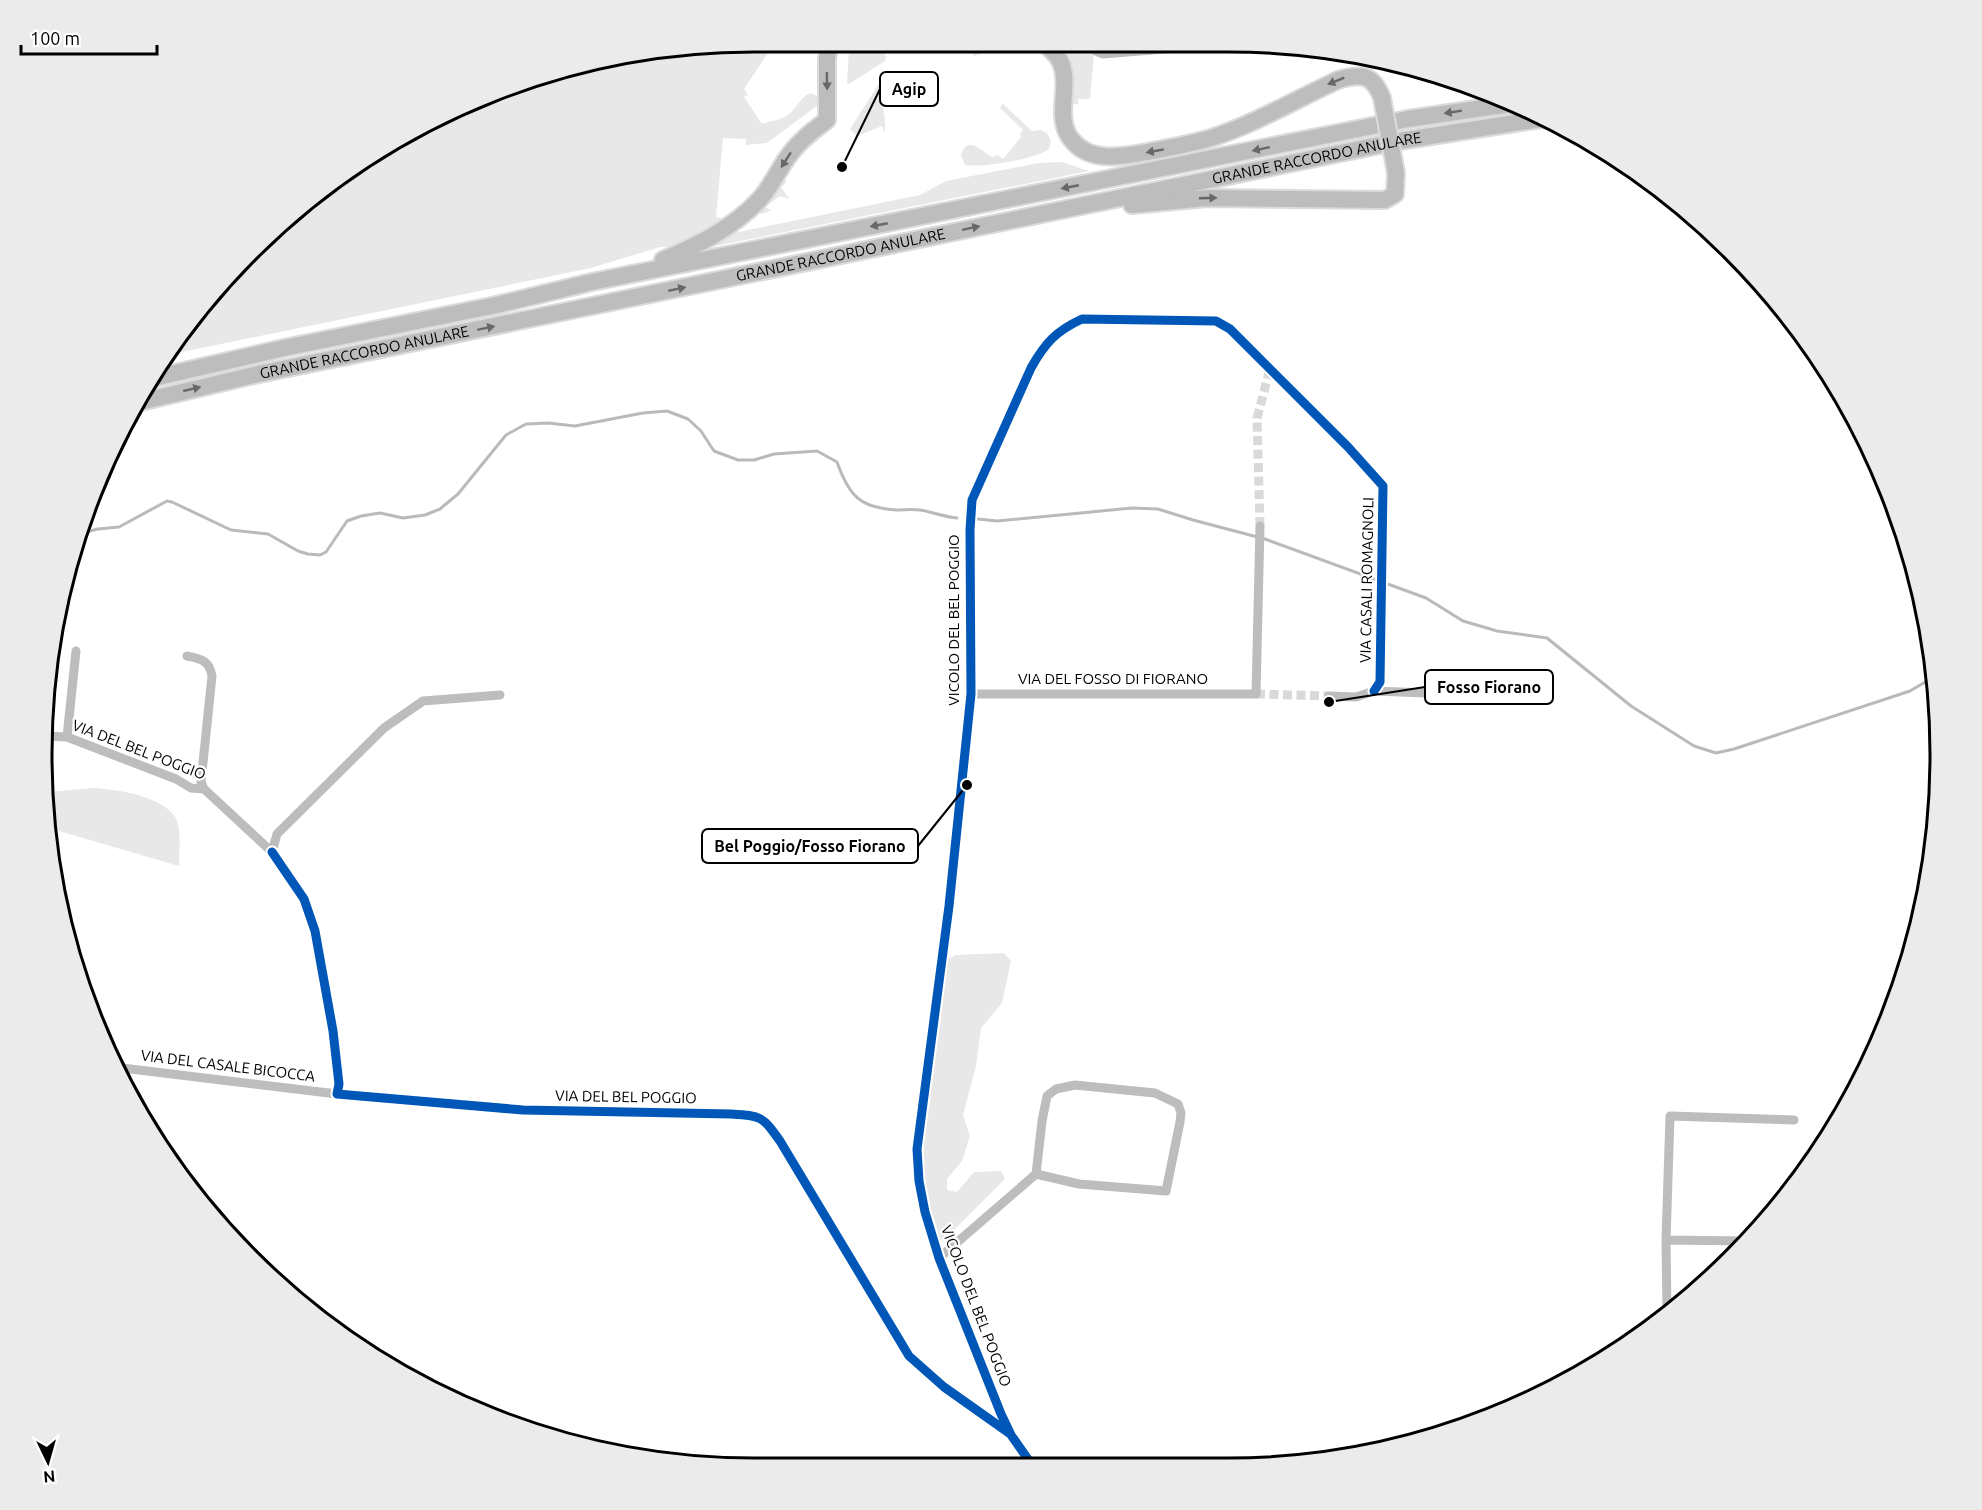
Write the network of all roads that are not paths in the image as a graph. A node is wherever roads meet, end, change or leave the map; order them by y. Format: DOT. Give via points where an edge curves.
graph roads {
  1 [pos="828,52"];
  2 [pos="1053,52"];
  3 [pos="1098,52"];
  4 [pos="1127,52"];
  5 [pos="1496,106"];
  6 [pos="1529,121"];
  7 [pos="1045,213"];
  8 [pos="592,282"];
  9 [pos="1270,369"];
  10 [pos="165,376"];
  11 [pos="150,400"];
  12 [pos="1260,526"];
  13 [pos="76,651"];
  14 [pos="187,656"];
  15 [pos="1374,691"];
  16 [pos="971,694"];
  17 [pos="1452,694"];
  18 [pos="500,695"];
  19 [pos="1329,696"];
  20 [pos="53,736"];
  21 [pos="68,737"];
  22 [pos="204,789"];
  23 [pos="272,852"];
  24 [pos="126,1069"];
  25 [pos="337,1095"];
  26 [pos="1794,1120"];
  27 [pos="1036,1174"];
  28 [pos="1666,1240"];
  29 [pos="1734,1241"];
  30 [pos="939,1258"];
  31 [pos="1667,1302"];
  32 [pos="1011,1435"];
  33 [pos="1027,1458"];
  1 -- 8 [label="highway, one-way" via="828,120 790,152 760,199 722,231 691,248"];
  7 -- 2 [label="highway, one-way, bridge" via="1207,198 1385,200 1395,195 1396,173 1382,98 1368,78 1350,76 1338,80 1215,136 1131,155 1099,156 1075,144 1066,130 1064,71"];
  3 -- 4 [label="street"];
  5 -- 8 [label="highway, GRANDE RACCORDO ANULARE, one-way" via="1374,125"];
  6 -- 7 [label="highway, GRANDE RACCORDO ANULARE" via="1399,141"];
  11 -- 7 [label="highway, GRANDE RACCORDO ANULARE, one-way"];
  8 -- 10 [label="highway, GRANDE RACCORDO ANULARE"];
  9 -- 15 [label="street, VIA CASALI ROMAGNOLI" via="1383,486 1380,682"];
  9 -- 16 [label="street, VICOLO DEL BEL POGGIO" via="1230,329 1216,321 1082,319 1067,326 1043,347 972,500"];
  12 -- 16 [label="street, VIA DEL FOSSO DI FIORANO" via="1256,694"];
  13 -- 21 [label="street"];
  14 -- 22 [label="street" via="205,661 212,676 201,782"];
  15 -- 17 [label="street"];
  15 -- 19 [label="street" via="1356,697"];
  16 -- 30 [label="street, VICOLO DEL BEL POGGIO" via="949,906 916,1149 925,1212"];
  18 -- 23 [label="street" via="423,701 384,728 293,818 277,834"];
  20 -- 21 [label="street, VIA DEL BEL POGGIO"];
  21 -- 22 [label="street, VIA DEL BEL POGGIO" via="191,788"];
  22 -- 23 [label="street, VIA DEL BEL POGGIO"];
  23 -- 25 [label="street, VIA DEL BEL POGGIO" via="304,899 315,931 333,1030"];
  24 -- 25 [label="street, VIA DEL CASALE BICOCCA"];
  25 -- 32 [label="street, VIA DEL BEL POGGIO" via="523,1110 760,1117 780,1141 909,1356 944,1387"];
  26 -- 28 [label="street" via="1670,1116"];
  27 -- 27 [label="street" via="1041,1121 1047,1096 1056,1089 1075,1085 1155,1094 1178,1104 1180,1122 1166,1191 1079,1184"];
  27 -- 30 [label="street"];
  28 -- 29 [label="street"];
  28 -- 31 [label="street"];
  30 -- 32 [label="street, VICOLO DEL BEL POGGIO"];
  32 -- 33 [label="street, VICOLO DEL BEL POGGIO"];
}
